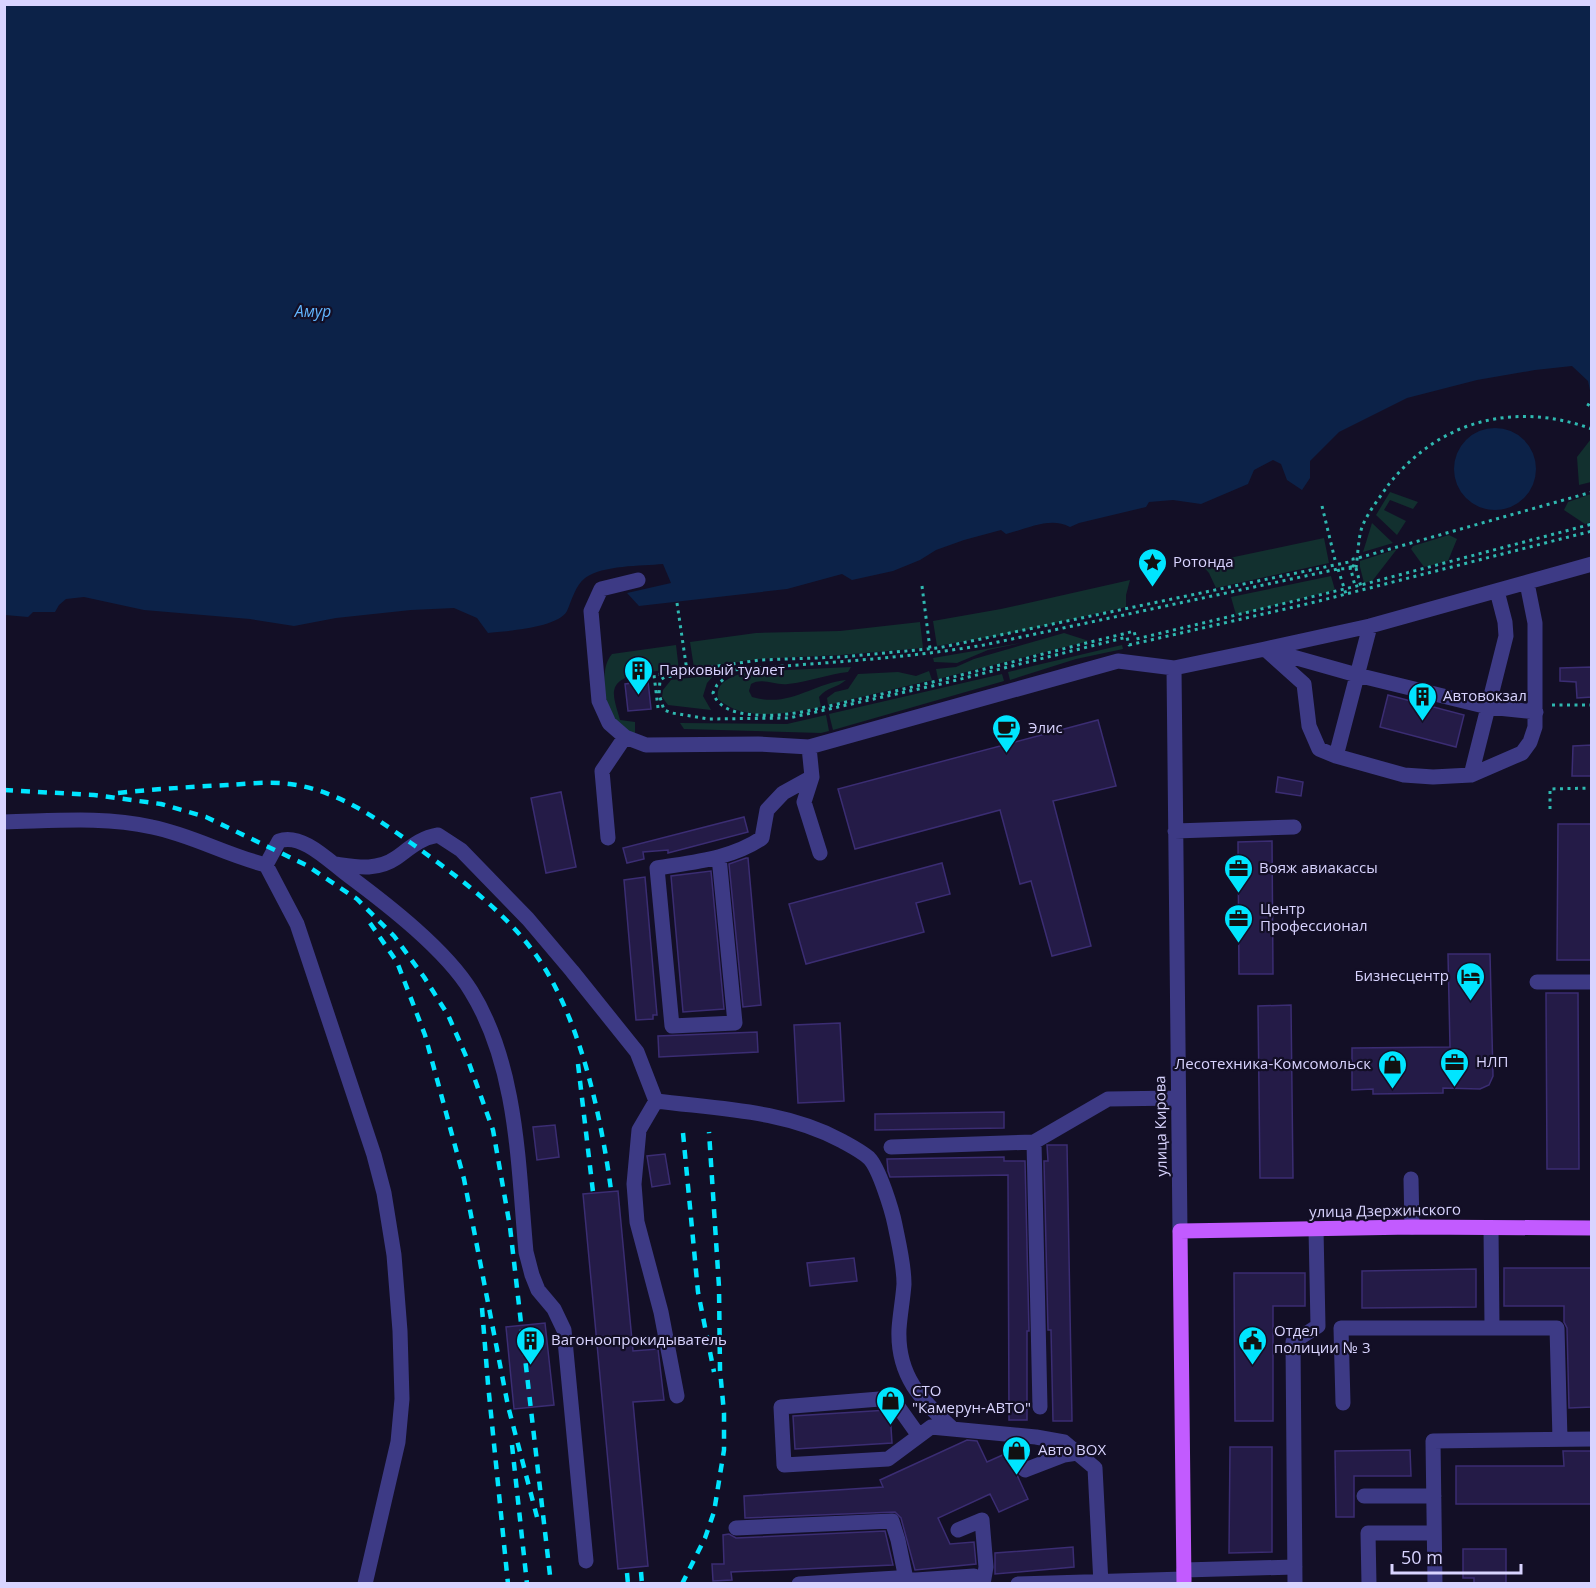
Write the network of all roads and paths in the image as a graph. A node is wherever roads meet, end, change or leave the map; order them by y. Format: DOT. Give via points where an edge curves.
graph roads {
  1 [pos="1592,429"];
  2 [pos="1592,492"];
  3 [pos="1322,506"];
  4 [pos="1592,524"];
  5 [pos="1592,531"];
  6 [pos="1358,558"];
  7 [pos="1336,564"];
  8 [pos="1592,564"];
  9 [pos="1351,568"];
  10 [pos="1356,568"];
  11 [pos="1338,569"];
  12 [pos="638,580"];
  13 [pos="1527,583"];
  14 [pos="1361,585"];
  15 [pos="922,586"];
  16 [pos="1356,586"];
  17 [pos="1344,589"];
  18 [pos="1362,590"];
  19 [pos="1497,591"];
  20 [pos="1346,594"];
  21 [pos="676,603"];
  22 [pos="1370,626"];
  23 [pos="930,649"];
  24 [pos="1265,649"];
  25 [pos="725,668"];
  26 [pos="1174,668"];
  27 [pos="687,671"];
  28 [pos="1357,675"];
  29 [pos="1552,705"];
  30 [pos="1592,705"];
  31 [pos="1488,707"];
  32 [pos="658,708"];
  33 [pos="1536,711"];
  34 [pos="625,737"];
  35 [pos="809,747"];
  36 [pos="1336,756"];
  37 [pos="1471,775"];
  38 [pos="812,777"];
  39 [pos="1592,788"];
  40 [pos="1550,809"];
  41 [pos="4,822"];
  42 [pos="1294,827"];
  43 [pos="1175,831"];
  44 [pos="608,838"];
  45 [pos="820,853"];
  46 [pos="719,857"];
  47 [pos="332,864"];
  48 [pos="266,865"];
  49 [pos="1537,982"];
  50 [pos="1592,982"];
  51 [pos="1178,1098"];
  52 [pos="656,1101"];
  53 [pos="1034,1142"];
  54 [pos="891,1147"];
  55 [pos="1411,1179"];
  56 [pos="1412,1227"];
  57 [pos="1491,1228"];
  58 [pos="1592,1228"];
  59 [pos="1316,1229"];
  60 [pos="1180,1231"];
  61 [pos="1492,1327"];
  62 [pos="677,1396"];
  63 [pos="1343,1403"];
  64 [pos="1040,1407"];
  65 [pos="953,1429"];
  66 [pos="919,1436"];
  67 [pos="1560,1439"];
  68 [pos="1592,1439"];
  69 [pos="1077,1453"];
  70 [pos="1025,1470"];
  71 [pos="1364,1496"];
  72 [pos="1434,1496"];
  73 [pos="736,1528"];
  74 [pos="958,1530"];
  75 [pos="1434,1533"];
  76 [pos="586,1561"];
  77 [pos="1295,1567"];
  78 [pos="1184,1578"];
  79 [pos="906,1579"];
  80 [pos="1101,1582"];
  81 [pos="365,1584"];
  82 [pos="799,1584"];
  83 [pos="983,1584"];
  84 [pos="1018,1584"];
  85 [pos="1295,1584"];
  86 [pos="1369,1584"];
  87 [pos="1435,1584"];
  1 -- 6 [label="path" via="1551,418 1511,417 1471,424 1434,441 1403,467 1380,497 1362,528"];
  2 -- 6 [label="path"];
  3 -- 7 [label="path"];
  4 -- 14 [label="path"];
  5 -- 18 [label="path"];
  6 -- 9 [label="path" via="1353,559"];
  6 -- 10 [label="path"];
  7 -- 9 [label="path" via="1349,562"];
  7 -- 23 [label="path"];
  8 -- 13 [label="street"];
  9 -- 10 [label="path"];
  9 -- 11 [label="path"];
  9 -- 16 [label="path"];
  10 -- 14 [label="path"];
  11 -- 17 [label="path"];
  11 -- 25 [label="path" via="940,652 866,661"];
  12 -- 34 [label="street" via="601,589 591,611 599,701 609,723"];
  13 -- 19 [label="street"];
  13 -- 33 [label="street" via="1535,623"];
  14 -- 16 [label="path"];
  14 -- 18 [label="path"];
  15 -- 23 [label="path"];
  16 -- 17 [label="path"];
  17 -- 20 [label="path"];
  17 -- 25 [label="path" via="1136,639 1134,631 789,713 760,715 723,706 713,693 726,677"];
  18 -- 20 [label="path"];
  19 -- 22 [label="street"];
  19 -- 31 [label="street" via="1506,636"];
  20 -- 25 [label="path" via="1129,645 1127,637 789,718 709,719 664,710 660,680"];
  21 -- 27 [label="path"];
  22 -- 24 [label="street"];
  22 -- 28 [label="street"];
  23 -- 25 [label="path" via="760,660"];
  24 -- 26 [label="street"];
  24 -- 28 [label="street"];
  24 -- 36 [label="street" via="1304,684 1312,734 1320,749"];
  25 -- 27 [label="path"];
  26 -- 35 [label="street" via="1118,661"];
  26 -- 43 [label="street, улица Кирова"];
  27 -- 32 [label="path" via="654,675"];
  28 -- 31 [label="street"];
  28 -- 36 [label="street"];
  29 -- 30 [label="path"];
  31 -- 33 [label="street"];
  31 -- 37 [label="street"];
  33 -- 37 [label="street" via="1530,742 1522,753"];
  34 -- 35 [label="street" via="646,745"];
  34 -- 44 [label="street" via="602,771"];
  35 -- 38 [label="street"];
  36 -- 37 [label="street" via="1404,775"];
  38 -- 45 [label="street" via="804,802"];
  38 -- 46 [label="street" via="783,793 767,810 762,838"];
  39 -- 40 [label="path" via="1550,789"];
  41 -- 48 [label="street" via="80,819 131,823 187,836"];
  42 -- 43 [label="street"];
  43 -- 51 [label="street, улица Кирова"];
  46 -- 46 [label="street" via="657,868 672,1026 735,1023"];
  47 -- 48 [label="street" via="305,844 286,838 279,841"];
  47 -- 52 [label="street" via="377,867 394,860 425,837 438,835 461,850 528,919 637,1052"];
  47 -- 76 [label="street" via="382,901 448,962 471,992 496,1045 512,1103 526,1252 538,1290 554,1309 564,1330"];
  48 -- 81 [label="street" via="297,924 374,1155 394,1255 402,1399 398,1442"];
  49 -- 50 [label="street"];
  51 -- 53 [label="street" via="1108,1099"];
  51 -- 60 [label="street, улица Кирова"];
  52 -- 62 [label="street" via="639,1130 634,1184 637,1222 661,1312"];
  52 -- 65 [label="street" via="754,1112 791,1121 832,1136 870,1159 890,1203 903,1263 899,1347 903,1362 910,1383"];
  53 -- 54 [label="street"];
  53 -- 64 [label="street"];
  55 -- 56 [label="street"];
  56 -- 57 [label="main road, улица Дзержинского"];
  56 -- 59 [label="main road, улица Дзержинского"];
  57 -- 58 [label="main road, улица Дзержинского"];
  57 -- 61 [label="street"];
  59 -- 60 [label="main road, улица Дзержинского"];
  59 -- 77 [label="street" via="1318,1326 1293,1342"];
  60 -- 78 [label="main road, улица Кирова"];
  61 -- 63 [label="street" via="1341,1328"];
  61 -- 67 [label="street" via="1557,1328"];
  65 -- 66 [label="street" via="931,1427"];
  65 -- 69 [label="street" via="1064,1442"];
  66 -- 66 [label="street" via="888,1459 784,1465 781,1407 892,1398"];
  67 -- 68 [label="street"];
  67 -- 72 [label="street" via="1433,1441"];
  69 -- 70 [label="street"];
  69 -- 80 [label="street" via="1095,1468"];
  71 -- 72 [label="street"];
  72 -- 75 [label="street"];
  73 -- 79 [label="street" via="892,1521"];
  74 -- 83 [label="street" via="982,1520 986,1567"];
  75 -- 86 [label="street" via="1368,1533"];
  75 -- 87 [label="street"];
  77 -- 78 [label="street"];
  77 -- 85 [label="street"];
  78 -- 80 [label="street"];
  79 -- 82 [label="street"];
  79 -- 83 [label="street" via="974,1576"];
  80 -- 84 [label="street"];
}
